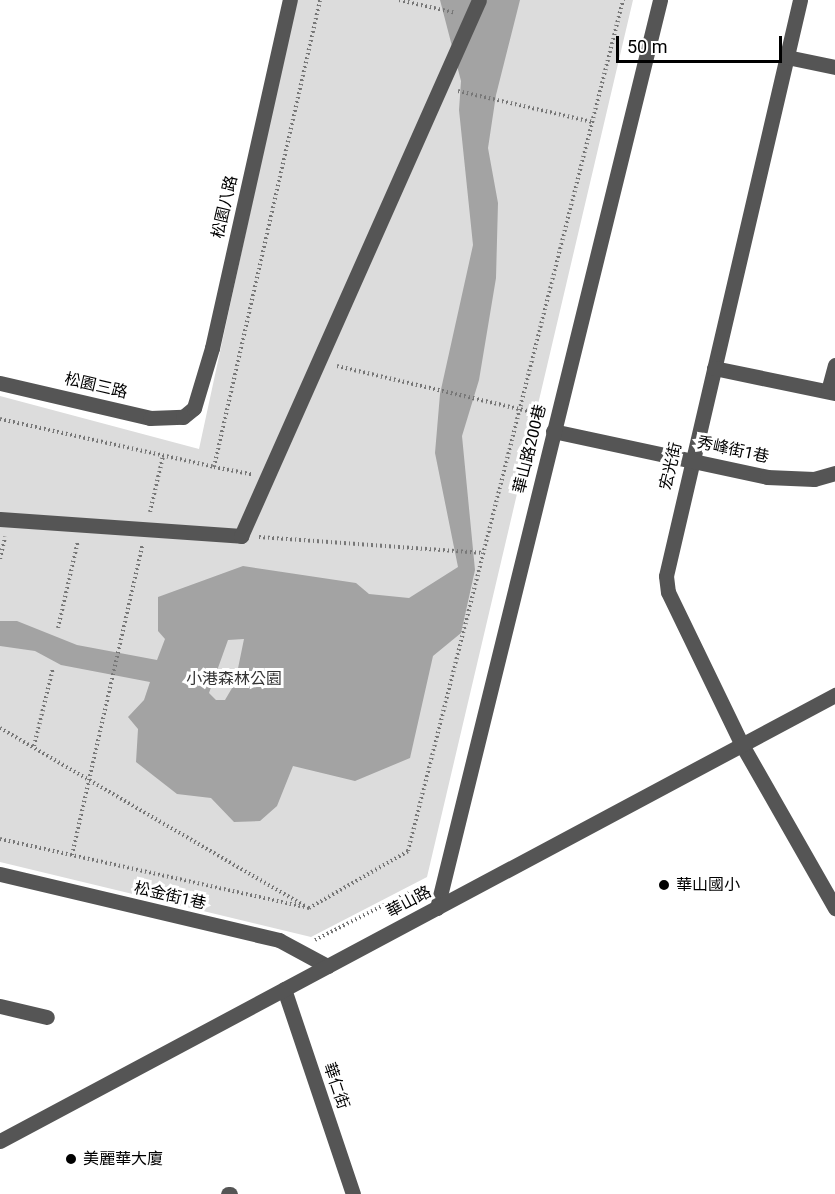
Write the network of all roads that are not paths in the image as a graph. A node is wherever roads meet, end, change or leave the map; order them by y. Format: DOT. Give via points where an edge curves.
graph roads {
  1 [pos="290,0"];
  2 [pos="479,0"];
  3 [pos="660,0"];
  4 [pos="800,0"];
  5 [pos="787,57"];
  6 [pos="835,67"];
  7 [pos="835,365"];
  8 [pos="714,368"];
  9 [pos="0,383"];
  10 [pos="832,392"];
  11 [pos="183,417"];
  12 [pos="555,424"];
  13 [pos="691,460"];
  14 [pos="835,473"];
  15 [pos="0,519"];
  16 [pos="835,695"];
  17 [pos="742,745"];
  18 [pos="0,874"];
  19 [pos="437,908"];
  20 [pos="835,908"];
  21 [pos="327,966"];
  22 [pos="284,989"];
  23 [pos="0,1006"];
  24 [pos="47,1017"];
  25 [pos="0,1141"];
  26 [pos="353,1194"];
  1 -- 11 [label="street, 松園八路" via="201,391 194,408"];
  2 -- 15 [label="street" via="241,536"];
  3 -- 12 [label="street, 華山路200巷"];
  4 -- 5 [label="street, 宏光街"];
  5 -- 6 [label="street"];
  5 -- 8 [label="street, 宏光街"];
  7 -- 10 [label="street"];
  8 -- 10 [label="street"];
  8 -- 13 [label="street, 宏光街"];
  9 -- 11 [label="street, 松園三路" via="150,418"];
  12 -- 13 [label="street, 秀峰街1巷"];
  12 -- 19 [label="street, 華山路200巷"];
  13 -- 14 [label="street, 秀峰街1巷" via="767,477 814,478"];
  13 -- 17 [label="street, 宏光街" via="669,556 668,592"];
  16 -- 17 [label="street, 華山路"];
  17 -- 19 [label="street, 華山路"];
  17 -- 20 [label="street, 宏光街"];
  18 -- 21 [label="street, 松金街1巷" via="279,940"];
  19 -- 21 [label="street, 華山路"];
  21 -- 22 [label="street, 華山路"];
  22 -- 25 [label="street, 華山路"];
  22 -- 26 [label="street, 華仁街"];
  23 -- 24 [label="street"];
}
